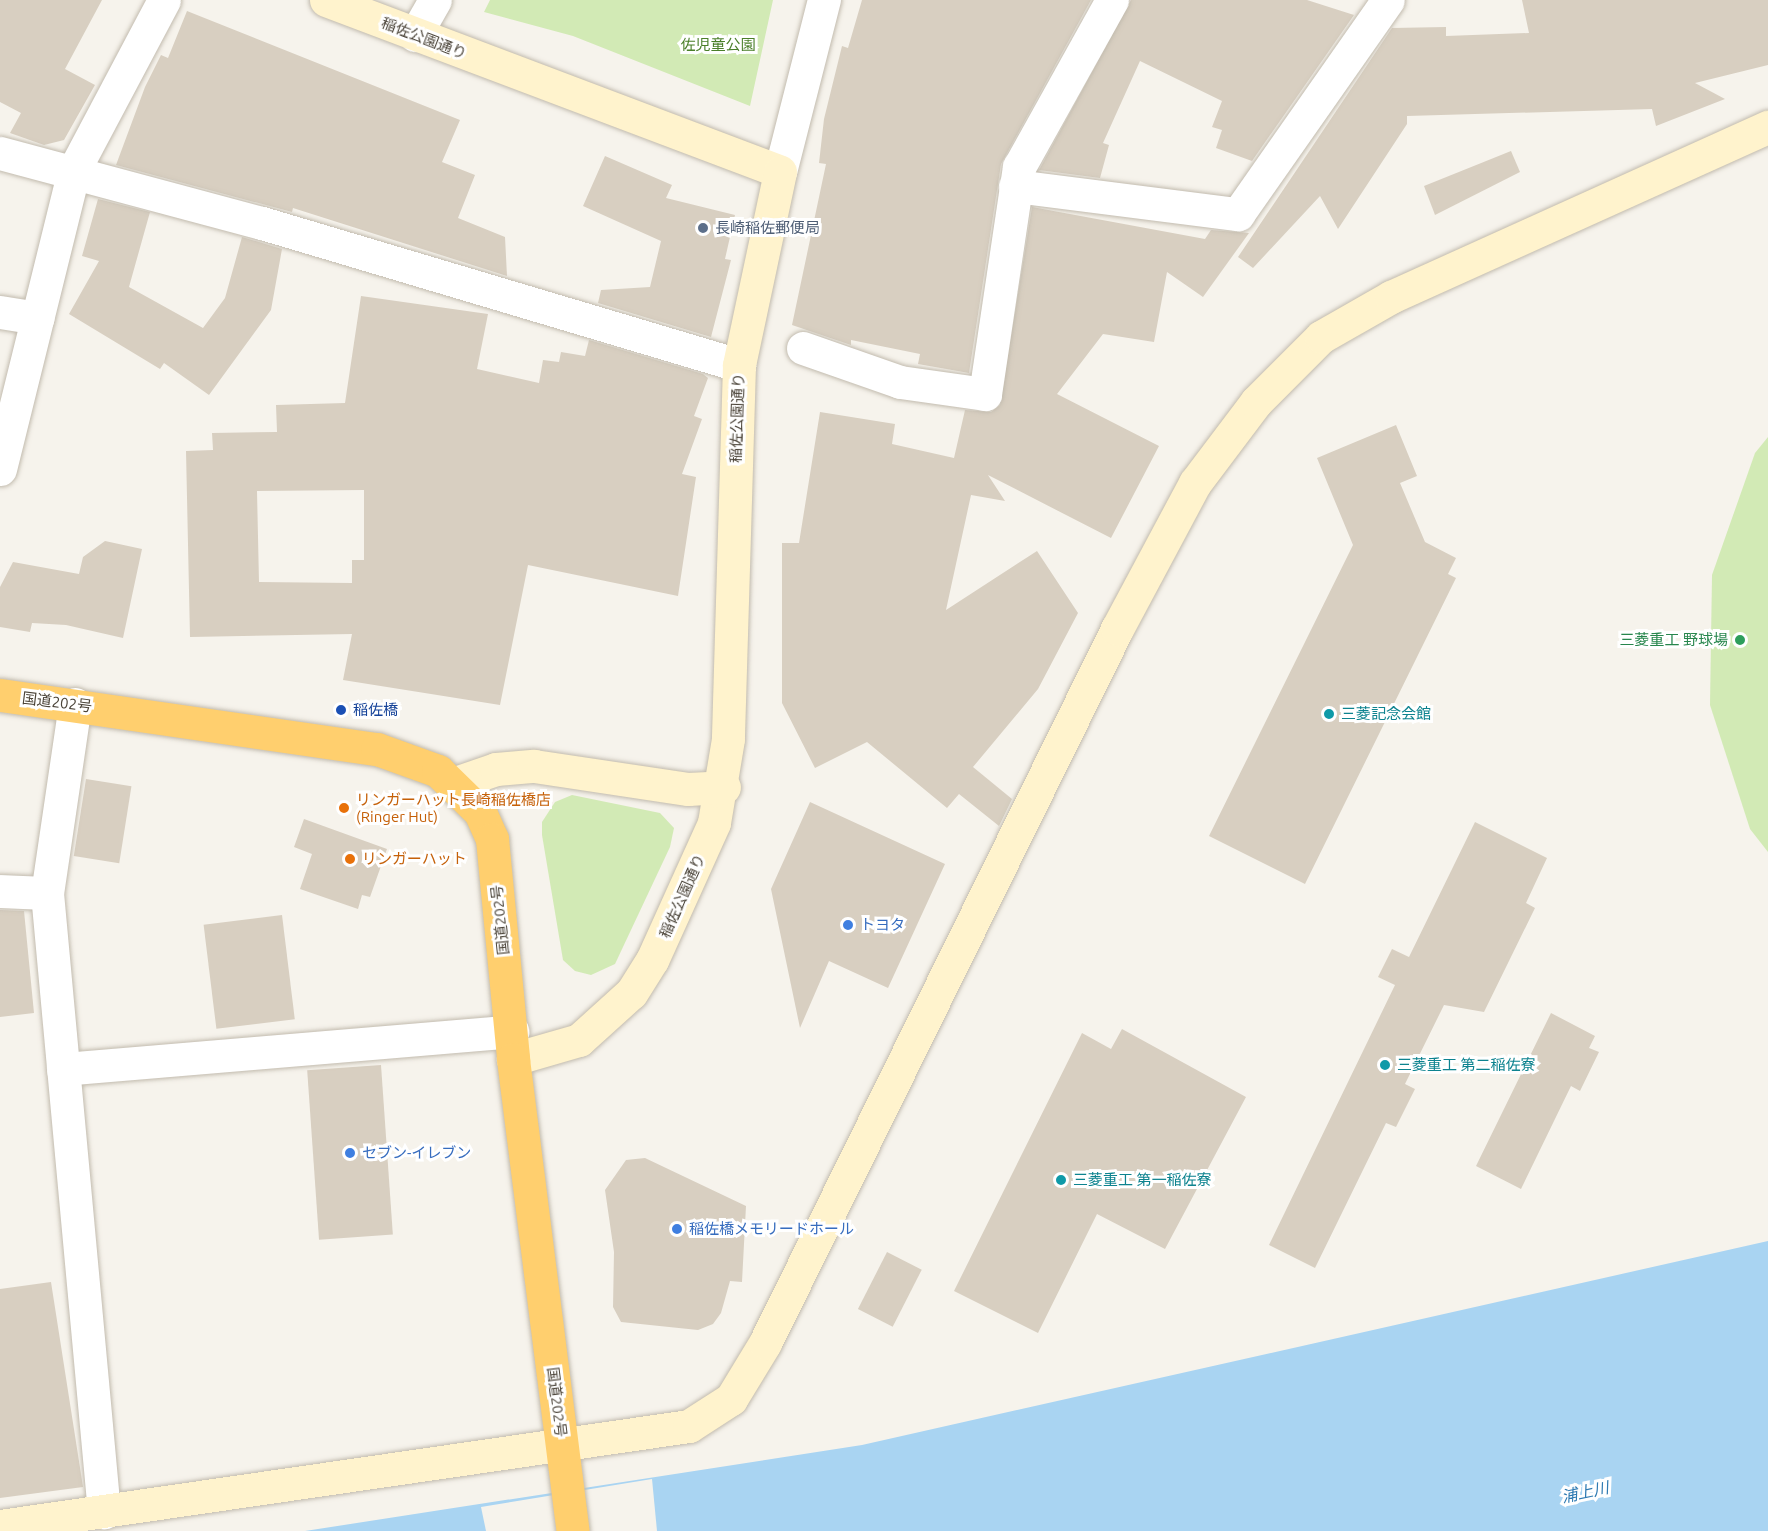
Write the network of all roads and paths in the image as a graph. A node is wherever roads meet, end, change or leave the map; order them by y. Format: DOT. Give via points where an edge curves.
graph roads {
  1 [pos="164,0"];
  2 [pos="326,0"];
  3 [pos="435,0"];
  4 [pos="824,0"];
  5 [pos="1112,0"];
  6 [pos="1388,0"];
  7 [pos="415,35"];
  8 [pos="1768,127"];
  9 [pos="0,153"];
  10 [pos="74,170"];
  11 [pos="780,172"];
  12 [pos="1015,186"];
  13 [pos="0,312"];
  14 [pos="38,318"];
  15 [pos="803,348"];
  16 [pos="739,365"];
  17 [pos="0,469"];
  18 [pos="0,695"];
  19 [pos="75,704"];
  20 [pos="455,783"];
  21 [pos="724,787"];
  22 [pos="0,891"];
  23 [pos="47,892"];
  24 [pos="513,1045"];
  25 [pos="63,1069"];
  26 [pos="562,1444"];
  27 [pos="104,1512"];
  28 [pos="0,1526"];
  29 [pos="573,1531"];
  1 -- 10 [label="street"];
  2 -- 7 [label="street, 稲佐公園通り"];
  3 -- 7 [label="street"];
  4 -- 11 [label="street"];
  5 -- 12 [label="street" via="1018,166"];
  6 -- 12 [label="street" via="1238,214"];
  7 -- 11 [label="street, 稲佐公園通り"];
  8 -- 26 [label="street" via="1391,297 1320,337 1256,402 1195,483 1117,629 765,1343 731,1399 689,1426"];
  9 -- 10 [label="street"];
  10 -- 14 [label="street"];
  10 -- 16 [label="street"];
  11 -- 16 [label="street, 稲佐公園通り"];
  12 -- 15 [label="street" via="985,394 900,382"];
  13 -- 14 [label="street"];
  14 -- 17 [label="street"];
  16 -- 21 [label="street, 稲佐公園通り"];
  18 -- 19 [label="highway, 国道202号"];
  19 -- 20 [label="highway, 国道202号" via="377,749 414,760"];
  19 -- 23 [label="street"];
  20 -- 21 [label="street" via="525,766 688,789"];
  20 -- 24 [label="highway, 国道202号" via="480,812 492,840"];
  21 -- 24 [label="street, 稲佐公園通り" via="687,888 631,993 579,1040"];
  22 -- 23 [label="street"];
  23 -- 25 [label="street"];
  24 -- 25 [label="street"];
  24 -- 26 [label="highway, 国道202号"];
  25 -- 27 [label="street"];
  26 -- 27 [label="street"];
  26 -- 29 [label="highway, 国道202号"];
  27 -- 28 [label="street"];
}
